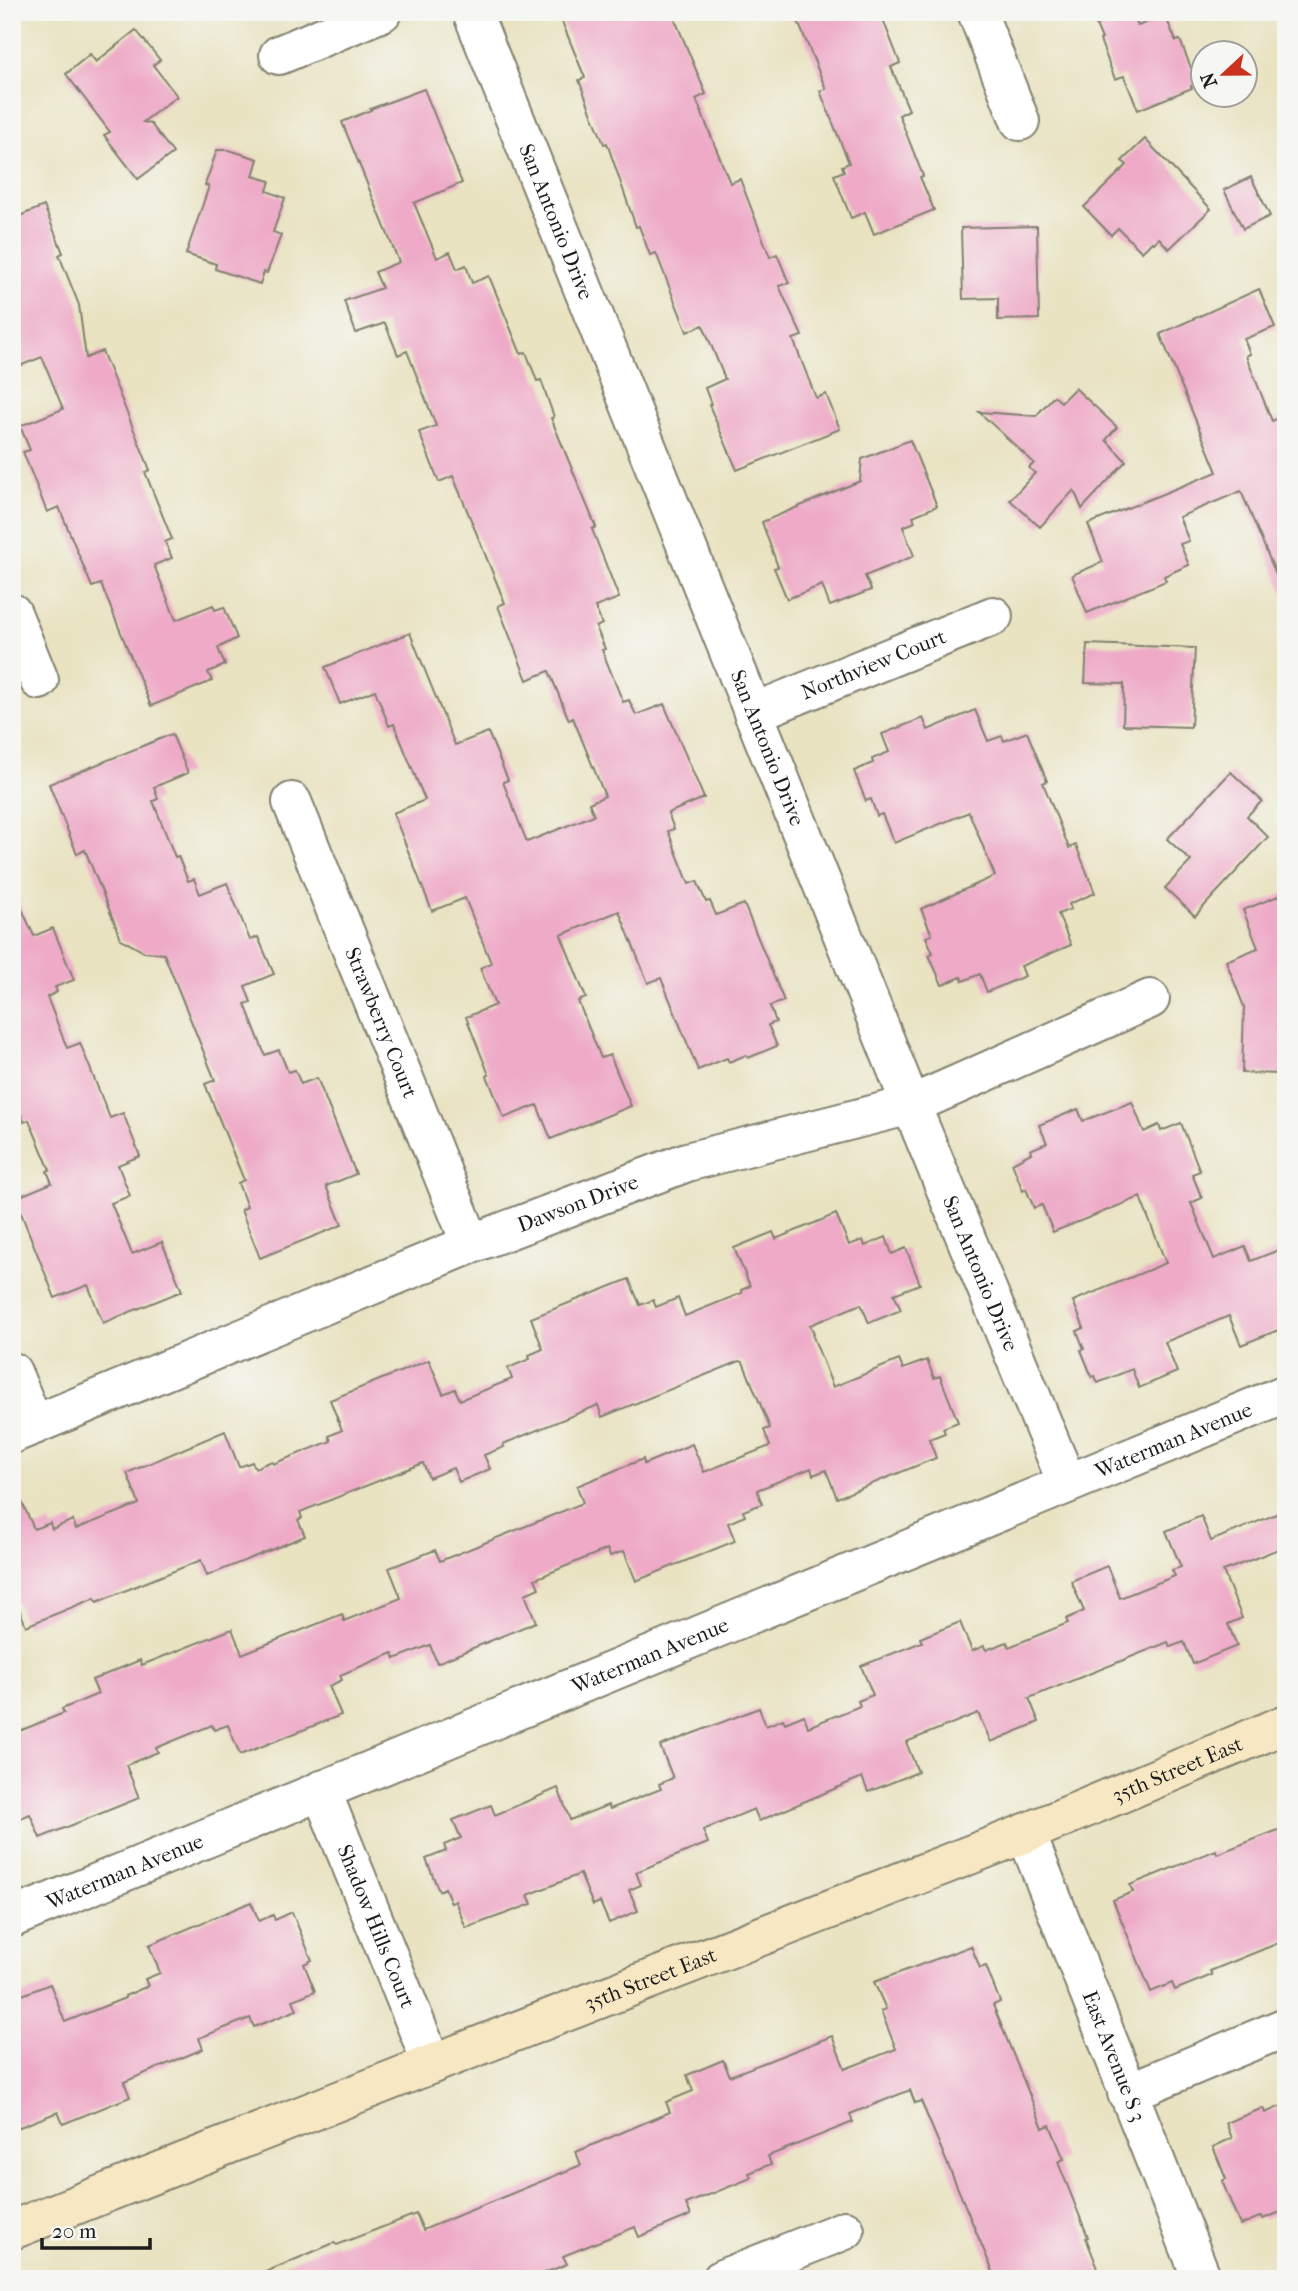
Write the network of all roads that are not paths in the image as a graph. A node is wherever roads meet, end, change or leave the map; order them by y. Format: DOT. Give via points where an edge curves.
graph roads {
  1 [pos="382,12"];
  2 [pos="472,12"];
  3 [pos="977,12"];
  4 [pos="279,55"];
  5 [pos="1020,121"];
  6 [pos="12,613"];
  7 [pos="993,616"];
  8 [pos="39,680"];
  9 [pos="753,713"];
  10 [pos="292,802"];
  11 [pos="1150,999"];
  12 [pos="911,1105"];
  13 [pos="471,1244"];
  14 [pos="12,1372"];
  15 [pos="1286,1394"];
  16 [pos="23,1430"];
  17 [pos="1068,1483"];
  18 [pos="1286,1724"];
  19 [pos="321,1790"];
  20 [pos="1026,1833"];
  21 [pos="12,1918"];
  22 [pos="1286,2027"];
  23 [pos="432,2064"];
  24 [pos="1127,2093"];
  25 [pos="12,2230"];
  26 [pos="845,2230"];
  27 [pos="722,2279"];
  28 [pos="1202,2279"];
  1 -- 4 [label="street"];
  2 -- 9 [label="street, San Antonio Drive"];
  3 -- 5 [label="street"];
  6 -- 8 [label="street"];
  7 -- 9 [label="street, Northview Court"];
  9 -- 12 [label="street, San Antonio Drive"];
  10 -- 13 [label="street, Strawberry Court"];
  11 -- 12 [label="street, Dawson Drive"];
  12 -- 13 [label="street, Dawson Drive" via="687,1162"];
  12 -- 17 [label="street, San Antonio Drive"];
  13 -- 16 [label="street, Dawson Drive"];
  14 -- 16 [label="street"];
  15 -- 17 [label="street, Waterman Avenue"];
  17 -- 19 [label="street, Waterman Avenue"];
  18 -- 20 [label="street, 35th Street East"];
  19 -- 21 [label="street, Waterman Avenue"];
  19 -- 23 [label="street, Shadow Hills Court"];
  20 -- 23 [label="street, 35th Street East"];
  20 -- 24 [label="street, East Avenue S 3"];
  22 -- 24 [label="street"];
  23 -- 25 [label="street, 35th Street East"];
  24 -- 28 [label="street, East Avenue S 3"];
  26 -- 27 [label="street"];
}
